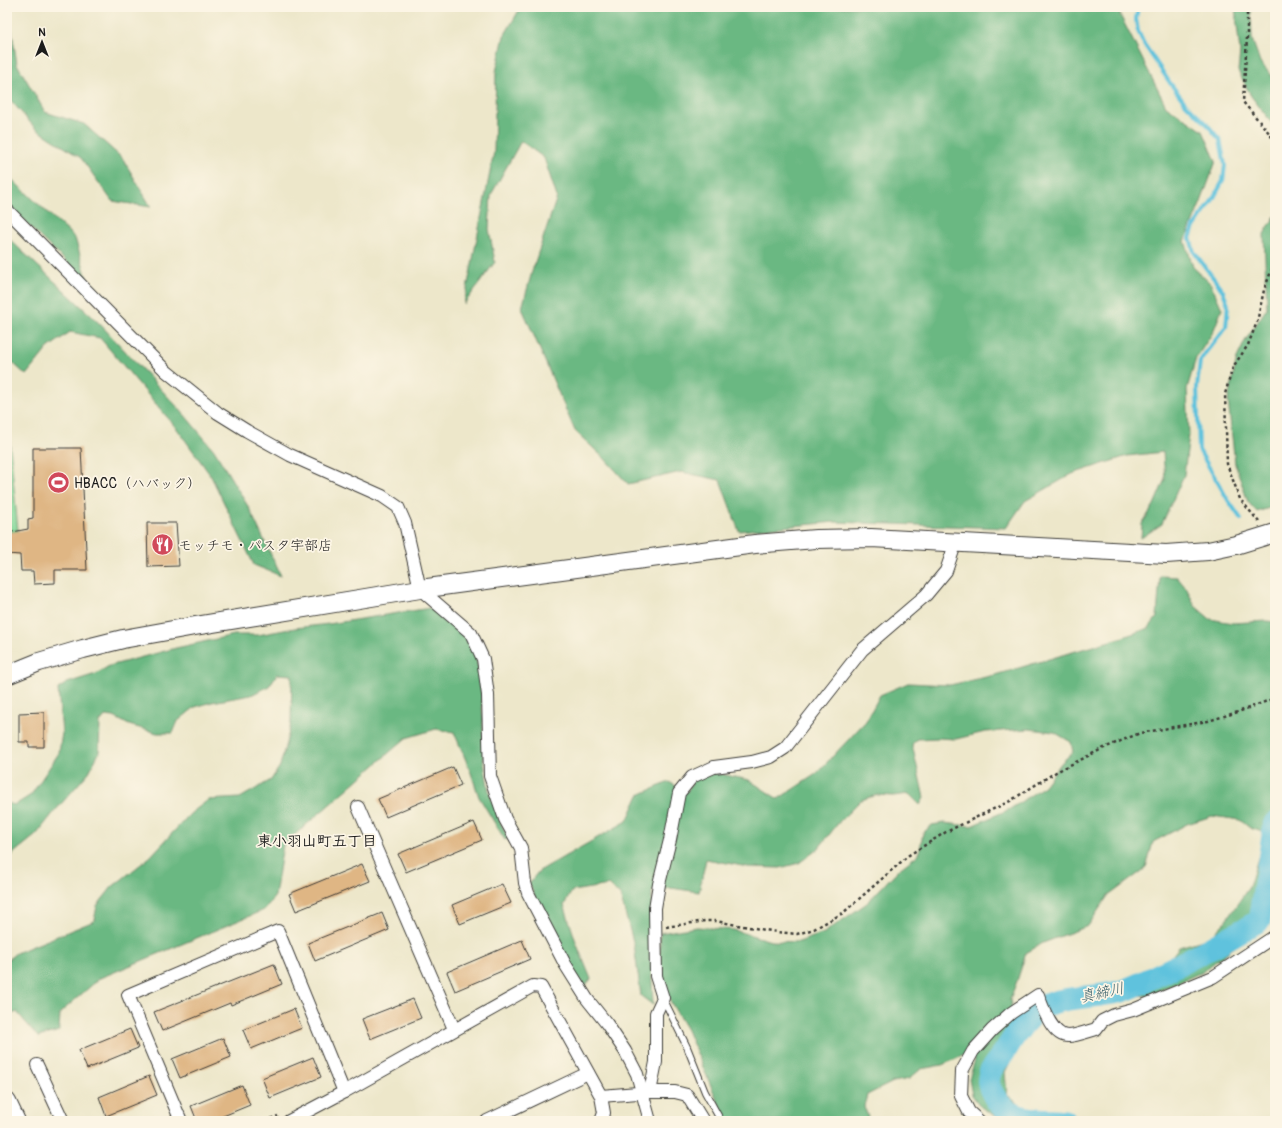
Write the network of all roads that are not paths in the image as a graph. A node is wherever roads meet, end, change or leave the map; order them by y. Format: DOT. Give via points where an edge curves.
graph roads {
  1 [pos="7,210"];
  2 [pos="1272,534"];
  3 [pos="956,542"];
  4 [pos="420,589"];
  5 [pos="7,675"];
  6 [pos="358,807"];
  7 [pos="1275,936"];
  8 [pos="663,998"];
  9 [pos="454,1029"];
  10 [pos="37,1065"];
  11 [pos="588,1073"];
  12 [pos="344,1092"];
  13 [pos="646,1092"];
  14 [pos="601,1096"];
  15 [pos="7,1102"];
  16 [pos="16,1121"];
  17 [pos="63,1121"];
  18 [pos="181,1121"];
  19 [pos="289,1121"];
  20 [pos="487,1121"];
  21 [pos="601,1121"];
  22 [pos="650,1121"];
  23 [pos="703,1121"];
  24 [pos="721,1121"];
  25 [pos="979,1121"];
  1 -- 4 [label="street" via="166,371 218,413 290,455 382,496 398,507 405,524"];
  2 -- 3 [label="street" via="1208,552 1166,554"];
  3 -- 4 [label="street" via="871,538 762,543"];
  3 -- 8 [label="street" via="946,571 926,595 862,650 785,748 771,757 714,767 692,777 679,793 655,908 656,976"];
  4 -- 5 [label="street" via="123,639 83,648"];
  4 -- 13 [label="street" via="471,633 483,659 488,695 490,776 505,819 521,848 528,893 569,970 625,1051"];
  6 -- 9 [label="street"];
  7 -- 25 [label="street" via="1213,977 1133,1010 1114,1015 1102,1021 1096,1029 1089,1031 1068,1036 1056,1031 1038,995 1011,1013 992,1030 973,1051 962,1071 961,1096 969,1112"];
  8 -- 13 [label="street" via="656,1012 656,1062"];
  8 -- 24 [label="lane" via="705,1092"];
  9 -- 11 [label="street" via="533,986 541,987"];
  9 -- 12 [label="street"];
  10 -- 17 [label="street"];
  11 -- 14 [label="street"];
  11 -- 20 [label="street"];
  12 -- 18 [label="street" via="278,931 128,995"];
  12 -- 19 [label="street"];
  13 -- 14 [label="street"];
  13 -- 22 [label="street"];
  13 -- 23 [label="street" via="687,1094"];
  14 -- 21 [label="street" via="604,1113"];
  15 -- 16 [label="street"];
}
